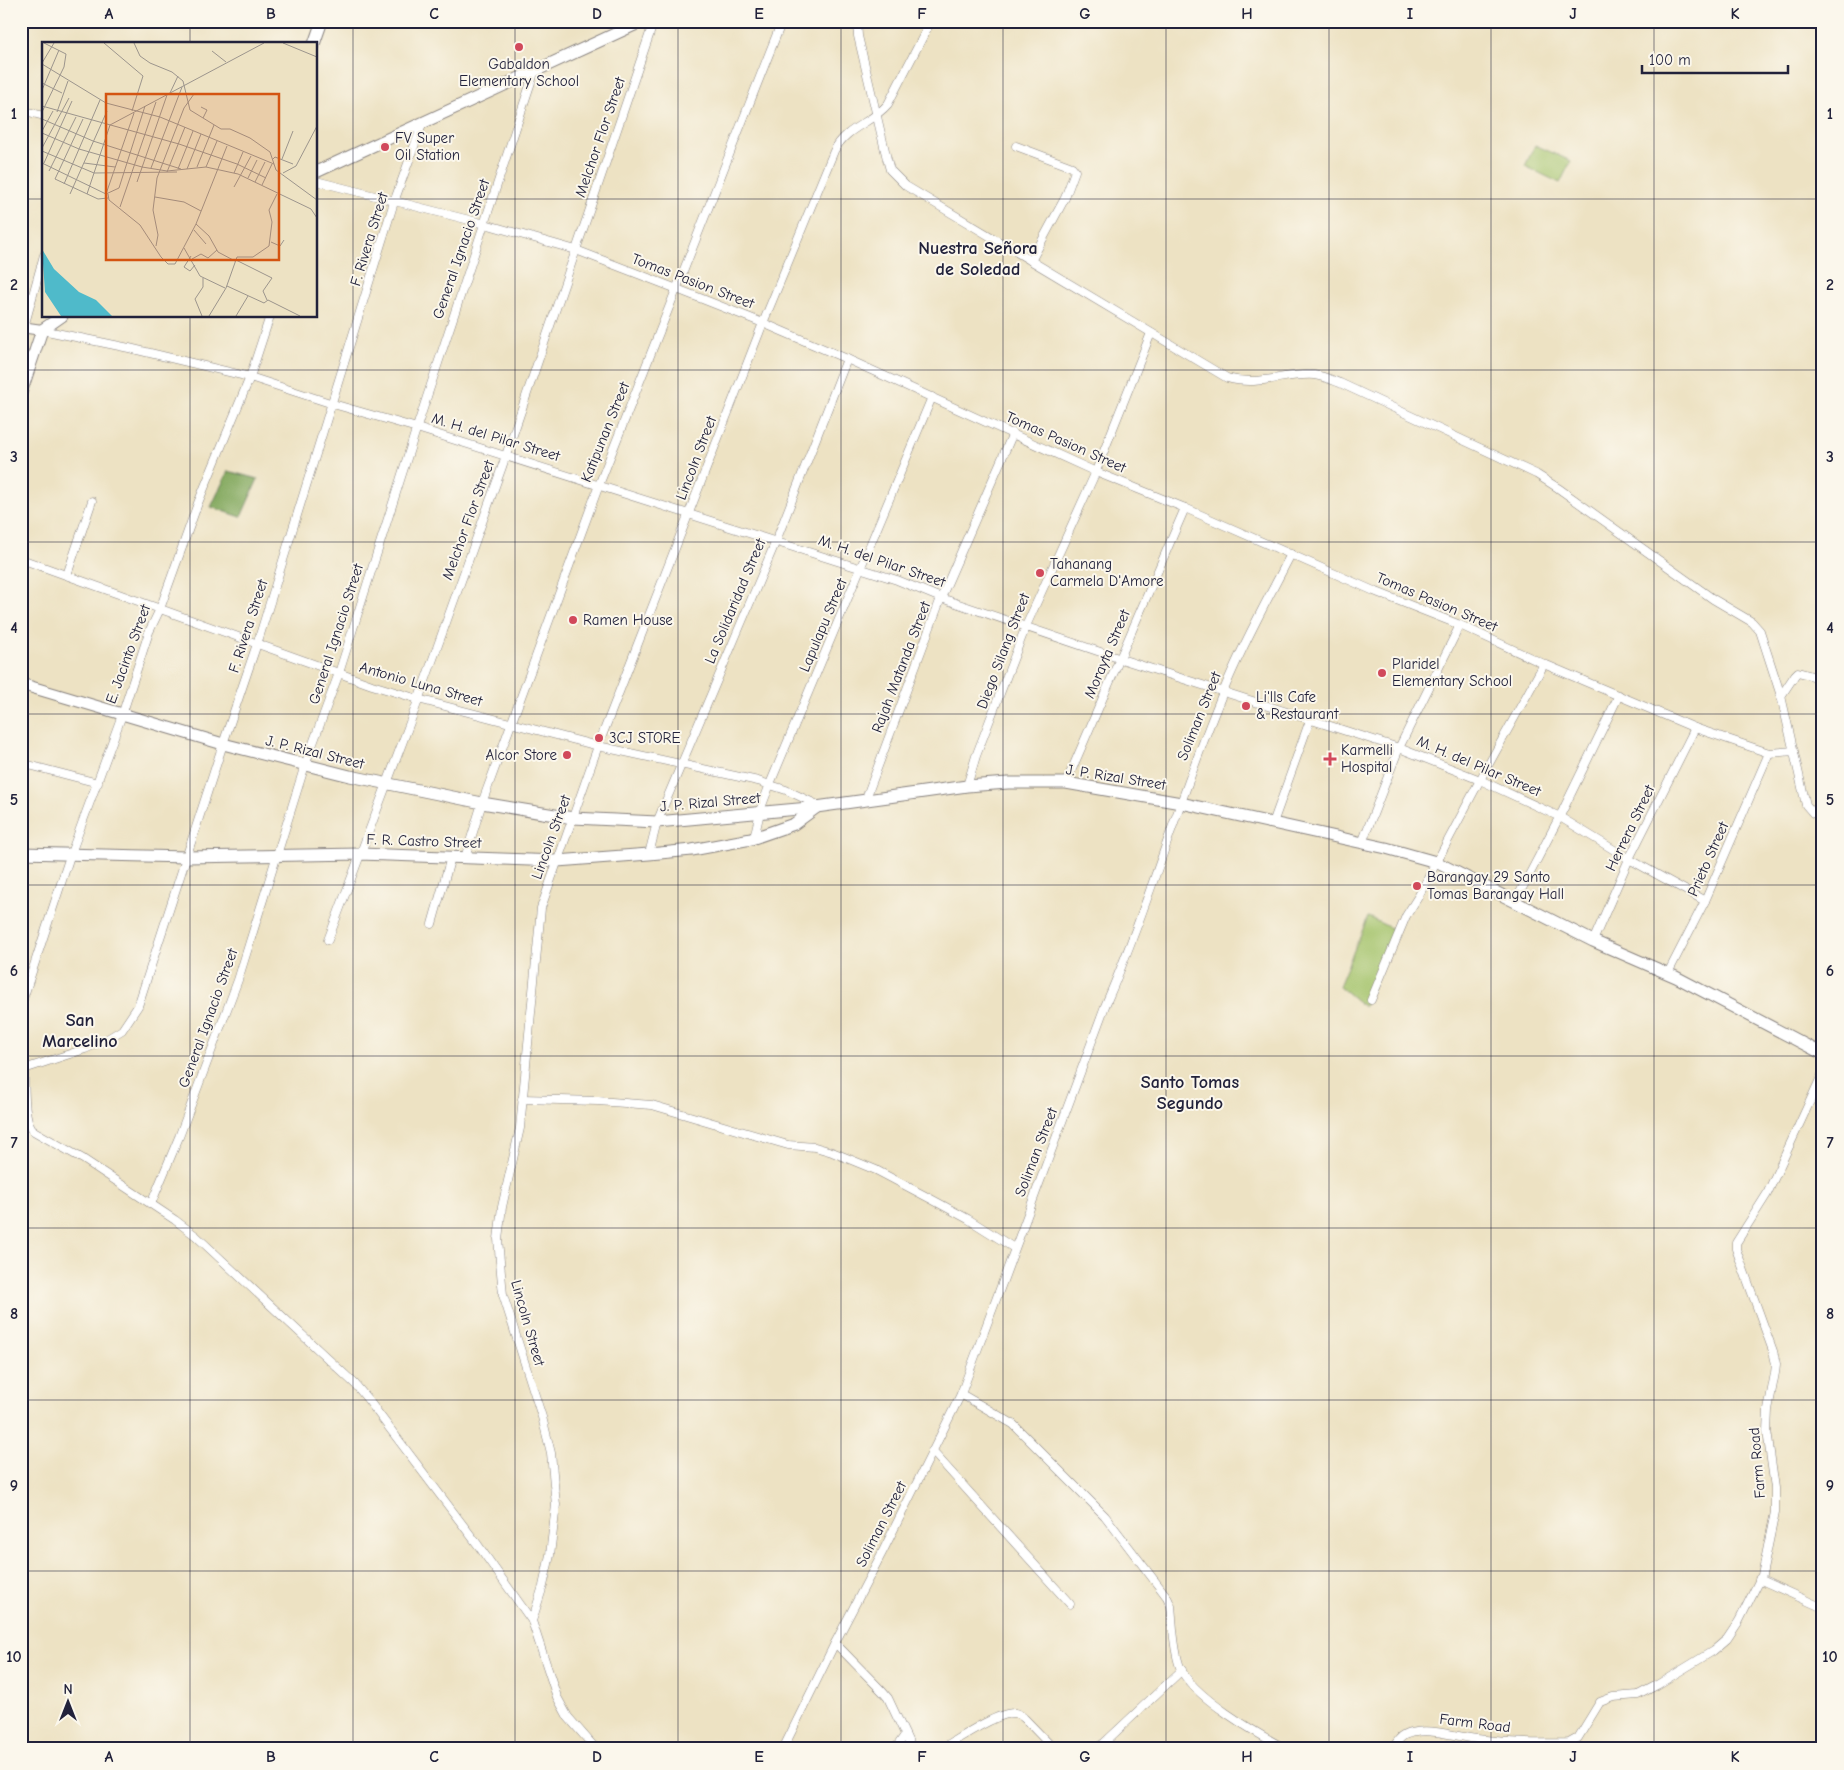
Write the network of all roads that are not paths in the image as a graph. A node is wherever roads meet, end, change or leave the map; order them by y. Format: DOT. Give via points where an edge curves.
graph roads {
  1 [pos="322,21"];
  2 [pos="643,21"];
  3 [pos="654,21"];
  4 [pos="782,21"];
  5 [pos="856,21"];
  6 [pos="931,21"];
  7 [pos="315,42"];
  8 [pos="535,70"];
  9 [pos="21,110"];
  10 [pos="42,115"];
  11 [pos="876,115"];
  12 [pos="423,122"];
  13 [pos="1016,146"];
  14 [pos="318,171"];
  15 [pos="318,182"];
  16 [pos="394,202"];
  17 [pos="485,224"];
  18 [pos="576,250"];
  19 [pos="1031,262"];
  20 [pos="42,263"];
  21 [pos="677,289"];
  22 [pos="59,318"];
  23 [pos="269,318"];
  24 [pos="763,323"];
  25 [pos="23,327"];
  26 [pos="42,330"];
  27 [pos="1151,333"];
  28 [pos="847,359"];
  29 [pos="250,377"];
  30 [pos="21,393"];
  31 [pos="932,397"];
  32 [pos="333,404"];
  33 [pos="417,428"];
  34 [pos="1013,433"];
  35 [pos="506,456"];
  36 [pos="1096,472"];
  37 [pos="599,485"];
  38 [pos="92,501"];
  39 [pos="1185,508"];
  40 [pos="689,514"];
  41 [pos="776,541"];
  42 [pos="1291,554"];
  43 [pos="21,559"];
  44 [pos="862,568"];
  45 [pos="67,575"];
  46 [pos="941,598"];
  47 [pos="160,609"];
  48 [pos="1460,625"];
  49 [pos="1026,626"];
  50 [pos="257,644"];
  51 [pos="1120,659"];
  52 [pos="1544,664"];
  53 [pos="339,673"];
  54 [pos="1823,679"];
  55 [pos="21,684"];
  56 [pos="1223,691"];
  57 [pos="1619,695"];
  58 [pos="1781,696"];
  59 [pos="418,699"];
  60 [pos="122,715"];
  61 [pos="1310,720"];
  62 [pos="512,724"];
  63 [pos="1696,728"];
  64 [pos="223,744"];
  65 [pos="598,746"];
  66 [pos="1399,748"];
  67 [pos="1794,751"];
  68 [pos="1769,753"];
  69 [pos="21,763"];
  70 [pos="305,765"];
  71 [pos="681,765"];
  72 [pos="1480,780"];
  73 [pos="98,783"];
  74 [pos="1066,783"];
  75 [pos="386,784"];
  76 [pos="770,784"];
  77 [pos="967,786"];
  78 [pos="865,801"];
  79 [pos="1180,802"];
  80 [pos="482,803"];
  81 [pos="819,807"];
  82 [pos="760,813"];
  83 [pos="1560,817"];
  84 [pos="572,818"];
  85 [pos="1823,818"];
  86 [pos="658,822"];
  87 [pos="1273,823"];
  88 [pos="754,838"];
  89 [pos="1362,843"];
  90 [pos="21,853"];
  91 [pos="360,854"];
  92 [pos="649,854"];
  93 [pos="278,855"];
  94 [pos="70,856"];
  95 [pos="186,857"];
  96 [pos="451,857"];
  97 [pos="465,858"];
  98 [pos="1630,859"];
  99 [pos="557,861"];
  100 [pos="1436,862"];
  101 [pos="1705,901"];
  102 [pos="1515,902"];
  103 [pos="432,924"];
  104 [pos="328,940"];
  105 [pos="1592,941"];
  106 [pos="1668,973"];
  107 [pos="1371,1000"];
  108 [pos="21,1005"];
  109 [pos="1823,1054"];
  110 [pos="23,1069"];
  111 [pos="1823,1073"];
  112 [pos="522,1099"];
  113 [pos="24,1111"];
  114 [pos="152,1204"];
  115 [pos="1014,1248"];
  116 [pos="960,1394"];
  117 [pos="932,1451"];
  118 [pos="1759,1579"];
  119 [pos="1070,1604"];
  120 [pos="1823,1608"];
  121 [pos="532,1621"];
  122 [pos="835,1643"];
  123 [pos="1182,1670"];
  124 [pos="905,1736"];
  125 [pos="596,1749"];
  126 [pos="783,1749"];
  127 [pos="895,1749"];
  128 [pos="912,1749"];
  129 [pos="941,1749"];
  130 [pos="1054,1749"];
  131 [pos="1095,1749"];
  132 [pos="1286,1749"];
  133 [pos="1394,1749"];
  1 -- 7 [label="main road"];
  2 -- 8 [label="main road"];
  3 -- 18 [label="street, Melchor Flor Street"];
  4 -- 21 [label="street, Katipunan Street"];
  5 -- 11 [label="street"];
  6 -- 11 [label="street, Lincoln Street" via="888,104"];
  8 -- 12 [label="main road"];
  8 -- 17 [label="street, General Ignacio Street"];
  9 -- 10 [label="street"];
  11 -- 19 [label="street" via="890,170 897,178"];
  11 -- 24 [label="street, Lincoln Street" via="850,131 837,144"];
  12 -- 14 [label="main road"];
  12 -- 16 [label="street, F. Rivera Street"];
  13 -- 19 [label="street" via="1072,167 1075,171 1065,198"];
  15 -- 16 [label="street, Tomas Pasion Street"];
  16 -- 17 [label="street, Tomas Pasion Street"];
  16 -- 32 [label="street, F. Rivera Street"];
  17 -- 18 [label="street, Tomas Pasion Street"];
  17 -- 33 [label="street, General Ignacio Street"];
  18 -- 21 [label="street, Tomas Pasion Street"];
  18 -- 35 [label="street, Melchor Flor Street"];
  19 -- 27 [label="street"];
  20 -- 25 [label="street"];
  21 -- 24 [label="street, Tomas Pasion Street"];
  21 -- 37 [label="street, Katipunan Street"];
  22 -- 26 [label="main road"];
  23 -- 29 [label="street, E. Jacinto Street"];
  24 -- 28 [label="street, Tomas Pasion Street"];
  24 -- 40 [label="street, Lincoln Street"];
  25 -- 26 [label="street, M. H. del Pilar Street"];
  26 -- 29 [label="street, M. H. del Pilar Street"];
  26 -- 30 [label="main road"];
  27 -- 36 [label="street, Diego Silang Street"];
  27 -- 58 [label="street" via="1232,380 1250,382 1314,375 1340,383 1536,474 1752,622 1766,645"];
  28 -- 31 [label="street, Tomas Pasion Street"];
  28 -- 41 [label="street, La Solidaridad Street"];
  29 -- 32 [label="street, M. H. del Pilar Street"];
  29 -- 47 [label="street, E. Jacinto Street"];
  31 -- 34 [label="street, Tomas Pasion Street"];
  31 -- 44 [label="street, Lapulapu Street"];
  32 -- 33 [label="street, M. H. del Pilar Street"];
  32 -- 50 [label="street, F. Rivera Street"];
  33 -- 35 [label="street, M. H. del Pilar Street"];
  33 -- 53 [label="street, General Ignacio Street"];
  34 -- 36 [label="street, Tomas Pasion Street"];
  34 -- 46 [label="street, Rajah Matanda Street"];
  35 -- 37 [label="street, M. H. del Pilar Street"];
  35 -- 59 [label="street, Melchor Flor Street"];
  36 -- 39 [label="street, Tomas Pasion Street"];
  36 -- 49 [label="street, Diego Silang Street"];
  37 -- 40 [label="street, M. H. del Pilar Street"];
  37 -- 62 [label="street, Katipunan Street"];
  38 -- 45 [label="street"];
  39 -- 42 [label="street, Tomas Pasion Street"];
  39 -- 51 [label="street, Morayta Street"];
  40 -- 41 [label="street, M. H. del Pilar Street"];
  40 -- 65 [label="street, Lincoln Street"];
  41 -- 44 [label="street, M. H. del Pilar Street"];
  41 -- 71 [label="street, La Solidaridad Street"];
  42 -- 48 [label="street, Tomas Pasion Street"];
  42 -- 56 [label="street, Soliman Street"];
  43 -- 45 [label="street, Antonio Luna Street"];
  44 -- 46 [label="street, M. H. del Pilar Street"];
  44 -- 76 [label="street, Lapulapu Street"];
  45 -- 47 [label="street, Antonio Luna Street"];
  46 -- 49 [label="street, M. H. del Pilar Street"];
  46 -- 78 [label="street, Rajah Matanda Street"];
  47 -- 50 [label="street, Antonio Luna Street"];
  47 -- 60 [label="street, E. Jacinto Street" via="149,632"];
  48 -- 52 [label="street, Tomas Pasion Street"];
  48 -- 66 [label="street"];
  49 -- 51 [label="street, M. H. del Pilar Street"];
  49 -- 77 [label="street, Diego Silang Street"];
  50 -- 53 [label="street, Antonio Luna Street"];
  50 -- 64 [label="street, F. Rivera Street"];
  51 -- 56 [label="street, M. H. del Pilar Street"];
  51 -- 74 [label="street, Morayta Street"];
  52 -- 57 [label="street, Tomas Pasion Street"];
  52 -- 72 [label="street"];
  53 -- 59 [label="street, Antonio Luna Street"];
  53 -- 70 [label="street, General Ignacio Street"];
  54 -- 58 [label="street" via="1798,672"];
  55 -- 60 [label="main road, J. P. Rizal Street"];
  56 -- 61 [label="street, M. H. del Pilar Street"];
  56 -- 79 [label="street, Soliman Street"];
  57 -- 63 [label="street, Tomas Pasion Street"];
  57 -- 83 [label="street"];
  58 -- 67 [label="street"];
  59 -- 62 [label="street, Antonio Luna Street"];
  59 -- 75 [label="street, Melchor Flor Street"];
  60 -- 64 [label="main road, J. P. Rizal Street"];
  60 -- 73 [label="street, E. Jacinto Street"];
  61 -- 66 [label="street, M. H. del Pilar Street"];
  61 -- 87 [label="street"];
  62 -- 65 [label="street, Antonio Luna Street"];
  62 -- 80 [label="street, Katipunan Street"];
  63 -- 68 [label="street, Tomas Pasion Street"];
  63 -- 98 [label="street, Herrera Street"];
  64 -- 70 [label="main road, J. P. Rizal Street"];
  64 -- 95 [label="street, F. Rivera Street"];
  65 -- 71 [label="street, Antonio Luna Street"];
  65 -- 84 [label="street, Lincoln Street"];
  66 -- 72 [label="street, M. H. del Pilar Street"];
  66 -- 89 [label="street"];
  67 -- 68 [label="street, Tomas Pasion Street"];
  67 -- 85 [label="street" via="1806,805"];
  68 -- 101 [label="street, Prieto Street"];
  69 -- 73 [label="street"];
  70 -- 75 [label="main road, J. P. Rizal Street"];
  70 -- 93 [label="street, General Ignacio Street"];
  71 -- 76 [label="street, Antonio Luna Street"];
  71 -- 86 [label="street, La Solidaridad Street"];
  72 -- 83 [label="street, M. H. del Pilar Street"];
  72 -- 100 [label="street"];
  73 -- 94 [label="street, E. Jacinto Street"];
  74 -- 77 [label="main road, J. P. Rizal Street"];
  74 -- 79 [label="main road, J. P. Rizal Street"];
  75 -- 80 [label="main road, J. P. Rizal Street"];
  75 -- 91 [label="street, Melchor Flor Street"];
  76 -- 81 [label="street, Antonio Luna Street"];
  76 -- 82 [label="street, Lapulapu Street"];
  77 -- 78 [label="main road, J. P. Rizal Street"];
  78 -- 81 [label="main road, J. P. Rizal Street"];
  79 -- 87 [label="main road, J. P. Rizal Street"];
  79 -- 115 [label="street, Soliman Street" via="1120,972"];
  80 -- 84 [label="main road, J. P. Rizal Street"];
  80 -- 97 [label="street, Katipunan Street"];
  81 -- 82 [label="main road, J. P. Rizal Street"];
  81 -- 88 [label="main road, F. R. Castro Street" via="794,824"];
  82 -- 86 [label="main road, J. P. Rizal Street"];
  82 -- 88 [label="street, Lapulapu Street"];
  83 -- 98 [label="street, M. H. del Pilar Street"];
  83 -- 102 [label="street"];
  84 -- 86 [label="main road, J. P. Rizal Street"];
  84 -- 99 [label="street, Lincoln Street"];
  86 -- 92 [label="street, La Solidaridad Street"];
  87 -- 89 [label="main road, J. P. Rizal Street"];
  88 -- 92 [label="main road, F. R. Castro Street" via="692,850"];
  89 -- 100 [label="main road, J. P. Rizal Street"];
  90 -- 94 [label="main road, F. R. Castro Street"];
  91 -- 93 [label="main road, F. R. Castro Street"];
  91 -- 96 [label="main road, F. R. Castro Street"];
  91 -- 104 [label="street, Melchor Flor Street"];
  92 -- 99 [label="main road, F. R. Castro Street"];
  93 -- 95 [label="main road, F. R. Castro Street"];
  93 -- 114 [label="street, General Ignacio Street" via="238,980"];
  94 -- 95 [label="main road, F. R. Castro Street"];
  94 -- 108 [label="street, E. Jacinto Street"];
  95 -- 110 [label="street, F. Rivera Street" via="138,1006 129,1021 122,1030 99,1044"];
  96 -- 97 [label="main road, F. R. Castro Street"];
  96 -- 103 [label="street"];
  97 -- 99 [label="main road, F. R. Castro Street"];
  98 -- 101 [label="street, M. H. del Pilar Street"];
  98 -- 105 [label="street, Herrera Street"];
  99 -- 112 [label="street, Lincoln Street" via="541,908"];
  100 -- 102 [label="main road, J. P. Rizal Street"];
  100 -- 107 [label="street" via="1406,916"];
  101 -- 106 [label="street, Prieto Street"];
  102 -- 105 [label="main road, J. P. Rizal Street"];
  105 -- 106 [label="main road, J. P. Rizal Street"];
  106 -- 109 [label="main road, J. P. Rizal Street"];
  110 -- 113 [label="street"];
  111 -- 118 [label="street, Farm Road" via="1767,1194 1736,1243 1776,1364 1767,1431 1775,1512"];
  112 -- 115 [label="street" via="652,1105 788,1145 822,1149 876,1170 968,1219"];
  112 -- 121 [label="street, Lincoln Street" via="520,1128 502,1207 498,1252 503,1295 551,1453 556,1505 550,1555"];
  113 -- 114 [label="street" via="29,1125 39,1135"];
  114 -- 121 [label="street" via="196,1236 355,1384 478,1544"];
  115 -- 116 [label="street, Soliman Street"];
  116 -- 117 [label="street, Soliman Street"];
  116 -- 123 [label="street" via="1013,1424 1105,1516 1167,1597"];
  117 -- 119 [label="street"];
  117 -- 122 [label="street, Soliman Street"];
  118 -- 120 [label="street"];
  118 -- 133 [label="street, Farm Road" via="1727,1639 1645,1692 1600,1702 1574,1741 1554,1744 1503,1742 1417,1731 1401,1737"];
  121 -- 125 [label="street" via="557,1697 568,1717"];
  122 -- 124 [label="street" via="888,1698"];
  122 -- 126 [label="street, Soliman Street"];
  123 -- 131 [label="street"];
  123 -- 132 [label="street" via="1194,1686 1225,1713"];
  124 -- 127 [label="street"];
  124 -- 128 [label="street"];
  129 -- 130 [label="street" via="979,1726 1016,1713 1026,1719"];
}
